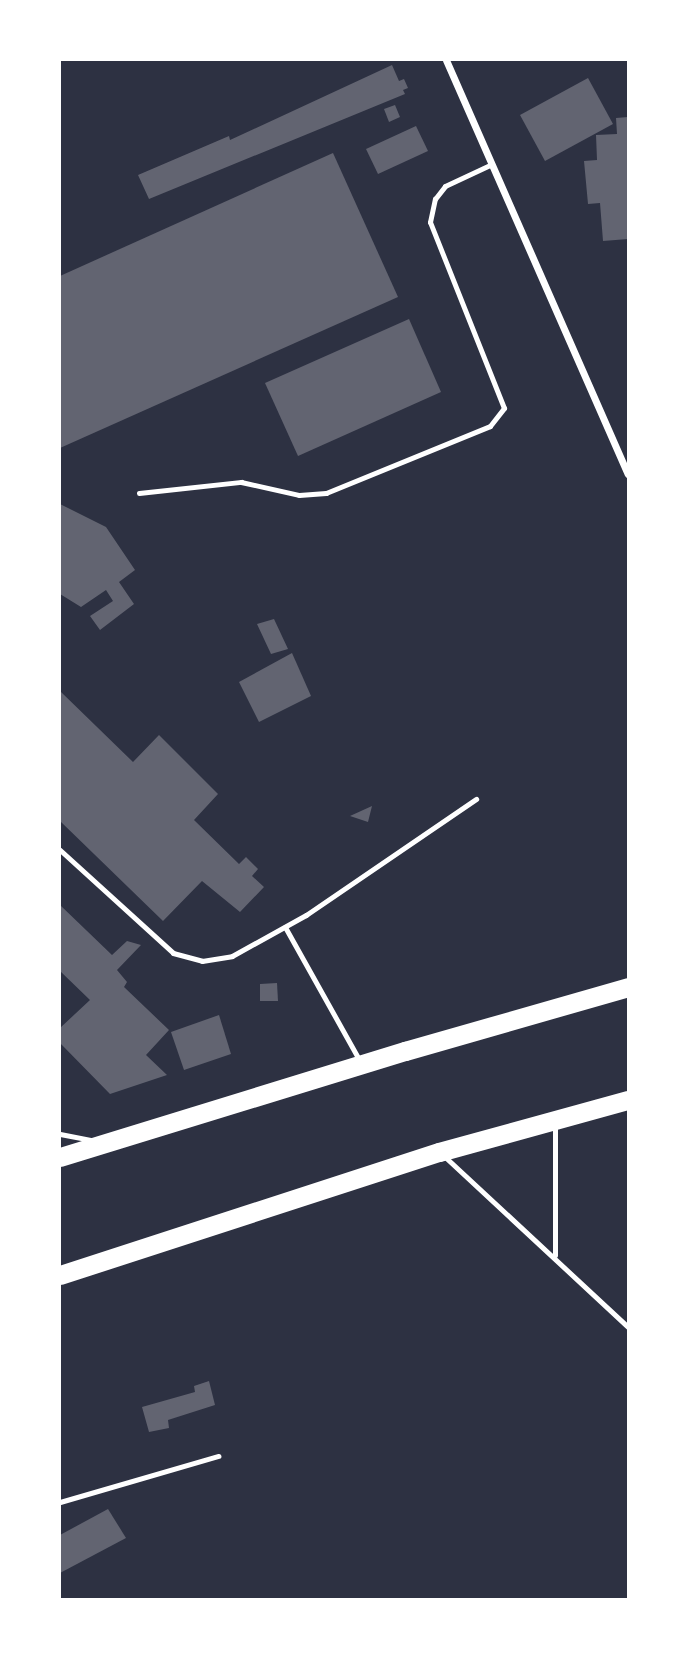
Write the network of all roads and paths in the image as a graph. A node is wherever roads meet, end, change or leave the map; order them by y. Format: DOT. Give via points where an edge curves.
graph roads {
  1 [pos="446,60"];
  2 [pos="492,164"];
  3 [pos="628,474"];
  4 [pos="139,492"];
  5 [pos="477,799"];
  6 [pos="60,850"];
  7 [pos="285,927"];
  8 [pos="628,987"];
  9 [pos="362,1063"];
  10 [pos="628,1100"];
  11 [pos="556,1120"];
  12 [pos="60,1134"];
  13 [pos="103,1143"];
  14 [pos="439,1152"];
  15 [pos="60,1157"];
  16 [pos="555,1255"];
  17 [pos="60,1275"];
  18 [pos="628,1327"];
  19 [pos="218,1456"];
  20 [pos="60,1502"];
  1 -- 2 [label="street"];
  2 -- 3 [label="street"];
  2 -- 4 [label="lane" via="445,186 435,199 430,222 504,408 490,426 326,493 299,495 241,482"];
  5 -- 7 [label="lane"];
  6 -- 7 [label="lane" via="173,953 202,961 232,956"];
  7 -- 9 [label="lane"];
  8 -- 9 [label="highway"];
  9 -- 13 [label="highway"];
  10 -- 11 [label="highway"];
  11 -- 14 [label="highway"];
  11 -- 16 [label="lane"];
  12 -- 13 [label="lane"];
  13 -- 15 [label="highway"];
  14 -- 16 [label="lane"];
  14 -- 17 [label="highway"];
  16 -- 18 [label="lane"];
  19 -- 20 [label="lane"];
}
